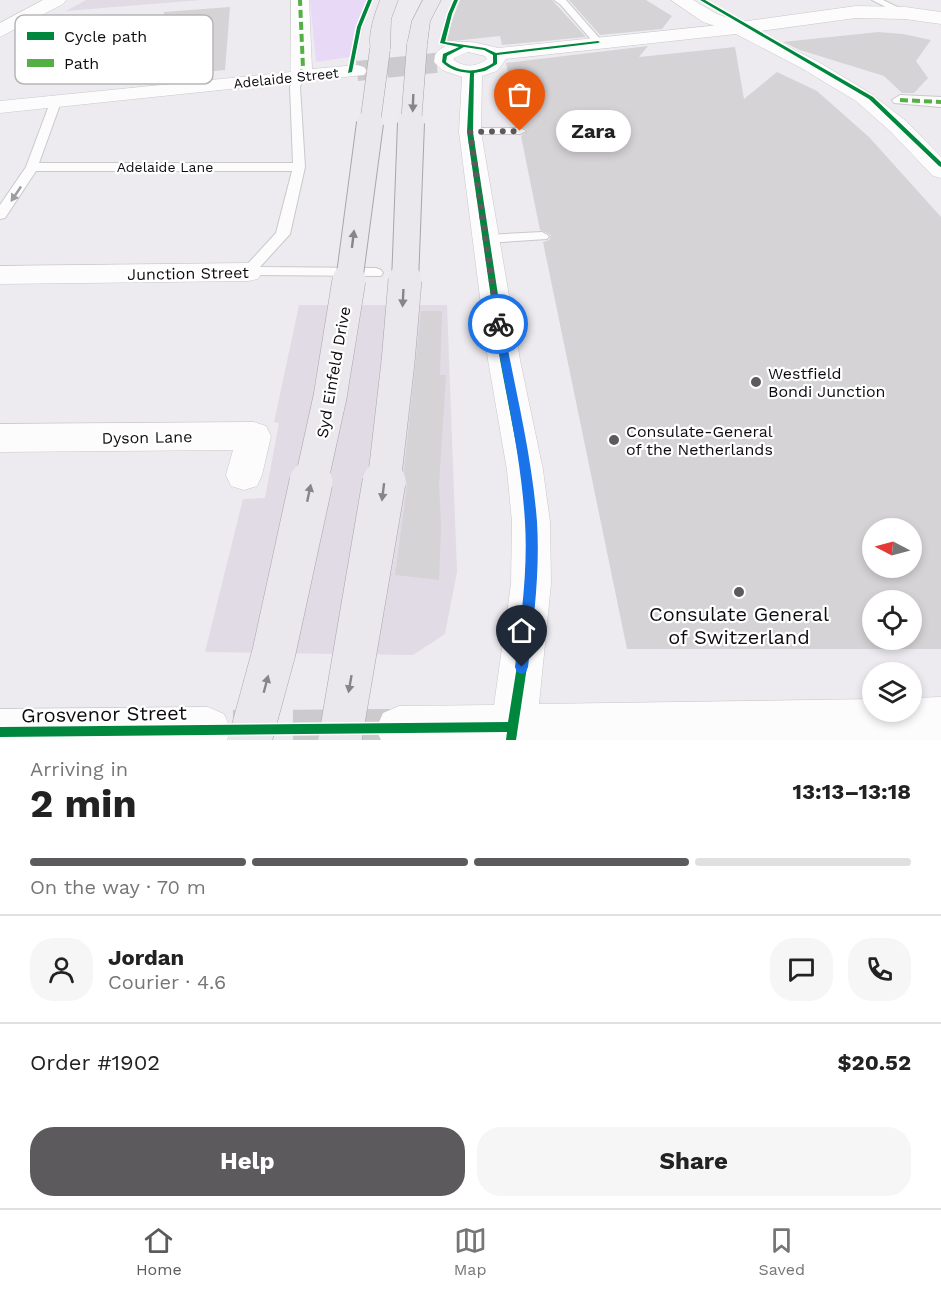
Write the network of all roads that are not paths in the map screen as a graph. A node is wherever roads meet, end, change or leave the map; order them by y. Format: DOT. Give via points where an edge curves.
graph roads {
  1 [pos="57,0"];
  2 [pos="300,0"];
  3 [pos="389,0"];
  4 [pos="432,0"];
  5 [pos="558,0"];
  6 [pos="680,0"];
  7 [pos="700,0"];
  8 [pos="876,0"];
  9 [pos="905,13"];
  10 [pos="29,15"];
  11 [pos="941,18"];
  12 [pos="15,23"];
  13 [pos="739,28"];
  14 [pos="0,31"];
  15 [pos="598,42"];
  16 [pos="495,54"];
  17 [pos="368,60"];
  18 [pos="472,71"];
  19 [pos="299,77"];
  20 [pos="900,100"];
  21 [pos="55,102"];
  22 [pos="941,102"];
  23 [pos="0,107"];
  24 [pos="520,131"];
  25 [pos="470,132"];
  26 [pos="32,167"];
  27 [pos="299,167"];
  28 [pos="941,171"];
  29 [pos="0,215"];
  30 [pos="542,236"];
  31 [pos="486,239"];
  32 [pos="248,272"];
  33 [pos="376,273"];
  34 [pos="0,275"];
  35 [pos="0,438"];
  36 [pos="244,474"];
  37 [pos="928,727"];
  38 [pos="208,729"];
  39 [pos="399,729"];
  40 [pos="0,732"];
  41 [pos="714,732"];
  42 [pos="512,733"];
  43 [pos="250,740"];
  44 [pos="340,740"];
  1 -- 10 [label="street"];
  2 -- 19 [label="street" via="303,68"];
  3 -- 17 [label="main road, Syd Einfeld Drive"];
  4 -- 44 [label="main road, one-way, bridge" via="421,21 417,45 403,309 381,507"];
  5 -- 15 [label="lane"];
  6 -- 13 [label="street" via="710,18"];
  7 -- 13 [label="street"];
  8 -- 9 [label="lane"];
  9 -- 11 [label="street"];
  9 -- 13 [label="street" via="855,12"];
  12 -- 14 [label="street"];
  13 -- 15 [label="street"];
  13 -- 28 [label="street" via="870,102"];
  15 -- 16 [label="street"];
  16 -- 18 [label="street" via="497,59 491,67"];
  16 -- 18 [label="street" via="468,46 445,55 448,66"];
  17 -- 19 [label="street, Adelaide Street"];
  43 -- 17 [label="main road, Syd Einfeld Drive, one-way, bridge" via="274,652 330,397 345,309"];
  18 -- 25 [label="street"];
  19 -- 21 [label="street, Adelaide Street"];
  19 -- 27 [label="lane" via="295,87"];
  20 -- 22 [label="street"];
  21 -- 23 [label="street, Adelaide Street"];
  21 -- 26 [label="lane"];
  24 -- 25 [label="lane"];
  25 -- 31 [label="street"];
  26 -- 27 [label="lane, Adelaide Lane"];
  26 -- 29 [label="lane, one-way"];
  27 -- 32 [label="lane" via="283,234"];
  30 -- 31 [label="lane"];
  31 -- 42 [label="street" via="531,522 531,584"];
  32 -- 33 [label="lane, Junction Street"];
  32 -- 34 [label="street, Junction Street"];
  35 -- 36 [label="street, Dyson Lane" via="254,436"];
  37 -- 41 [label="street"];
  38 -- 40 [label="street, Grosvenor Street"];
  39 -- 42 [label="street"];
  41 -- 42 [label="street"];
}
